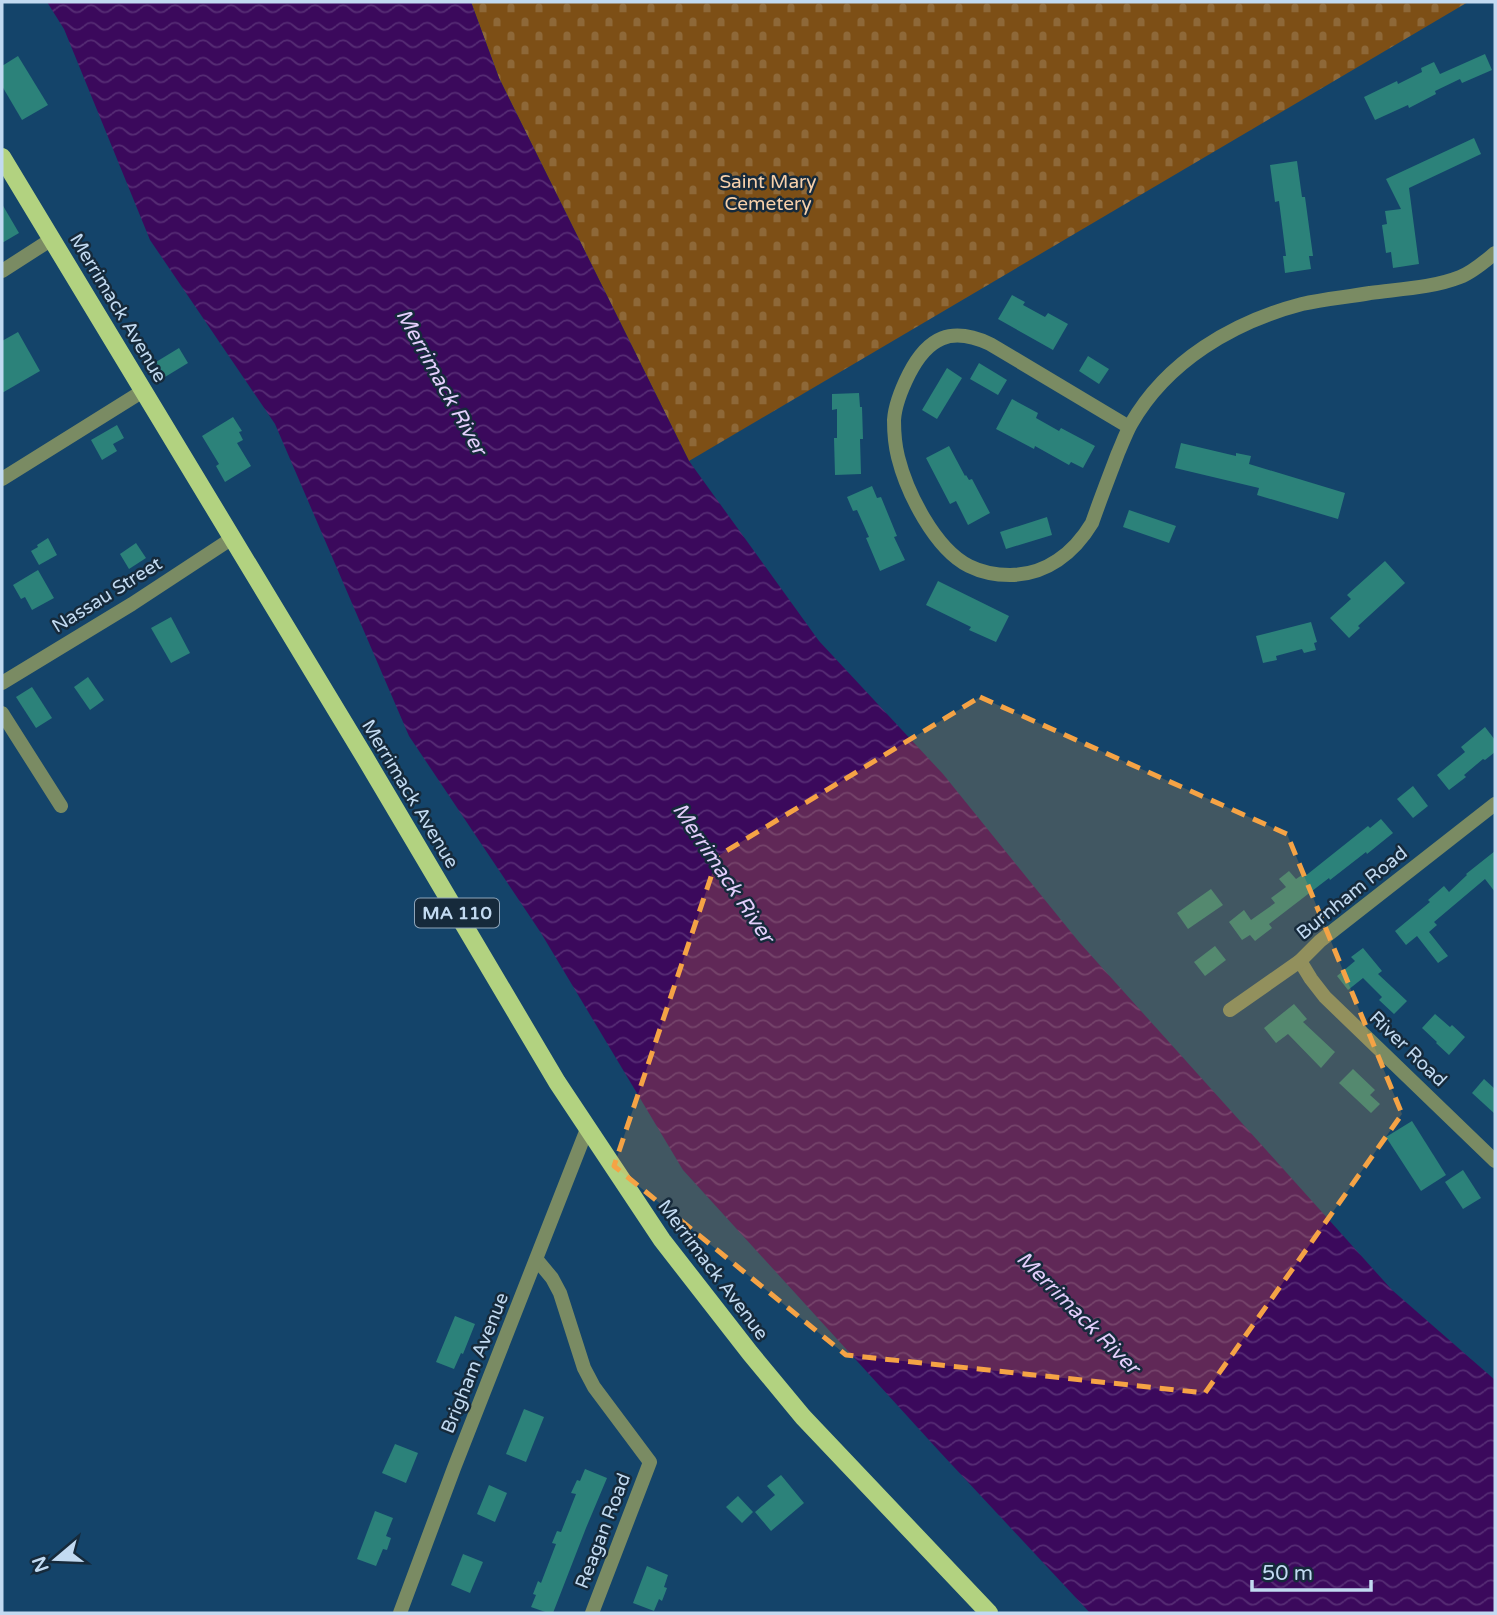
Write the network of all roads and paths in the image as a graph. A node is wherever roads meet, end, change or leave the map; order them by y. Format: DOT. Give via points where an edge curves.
graph roads {
  1 [pos="2,157"];
  2 [pos="52,239"];
  3 [pos="1495,253"];
  4 [pos="2,271"];
  5 [pos="144,391"];
  6 [pos="1129,427"];
  7 [pos="2,479"];
  8 [pos="232,538"];
  9 [pos="2,683"];
  10 [pos="2,713"];
  11 [pos="1495,804"];
  12 [pos="61,806"];
  13 [pos="1300,961"];
  14 [pos="1230,1010"];
  15 [pos="587,1129"];
  16 [pos="1494,1158"];
  17 [pos="537,1260"];
  18 [pos="400,1613"];
  19 [pos="592,1613"];
  20 [pos="989,1613"];
  1 -- 2 [label="main road, Merrimack Avenue / MA 110"];
  2 -- 4 [label="street"];
  2 -- 5 [label="main road, Merrimack Avenue / MA 110"];
  3 -- 6 [label="street" via="1461,277 1305,303 1248,321 1178,368 1155,390"];
  5 -- 7 [label="street"];
  5 -- 8 [label="main road, Merrimack Avenue / MA 110"];
  6 -- 6 [label="street" via="1084,537 1052,564 1001,575 968,565 939,540 902,474 894,418 905,383 924,349 957,334 990,344"];
  8 -- 9 [label="street, Nassau Street"];
  8 -- 15 [label="main road, Merrimack Avenue / MA 110"];
  10 -- 12 [label="street"];
  11 -- 13 [label="street, Burnham Road"];
  13 -- 14 [label="street, Burnham Road"];
  13 -- 16 [label="street, River Road" via="1325,996"];
  15 -- 17 [label="street, Brigham Avenue"];
  15 -- 20 [label="main road, Merrimack Avenue / MA 110" via="662,1240 803,1417"];
  17 -- 18 [label="street, Brigham Avenue"];
  17 -- 19 [label="street, Reagan Road" via="561,1293 594,1387 650,1462"];
}
